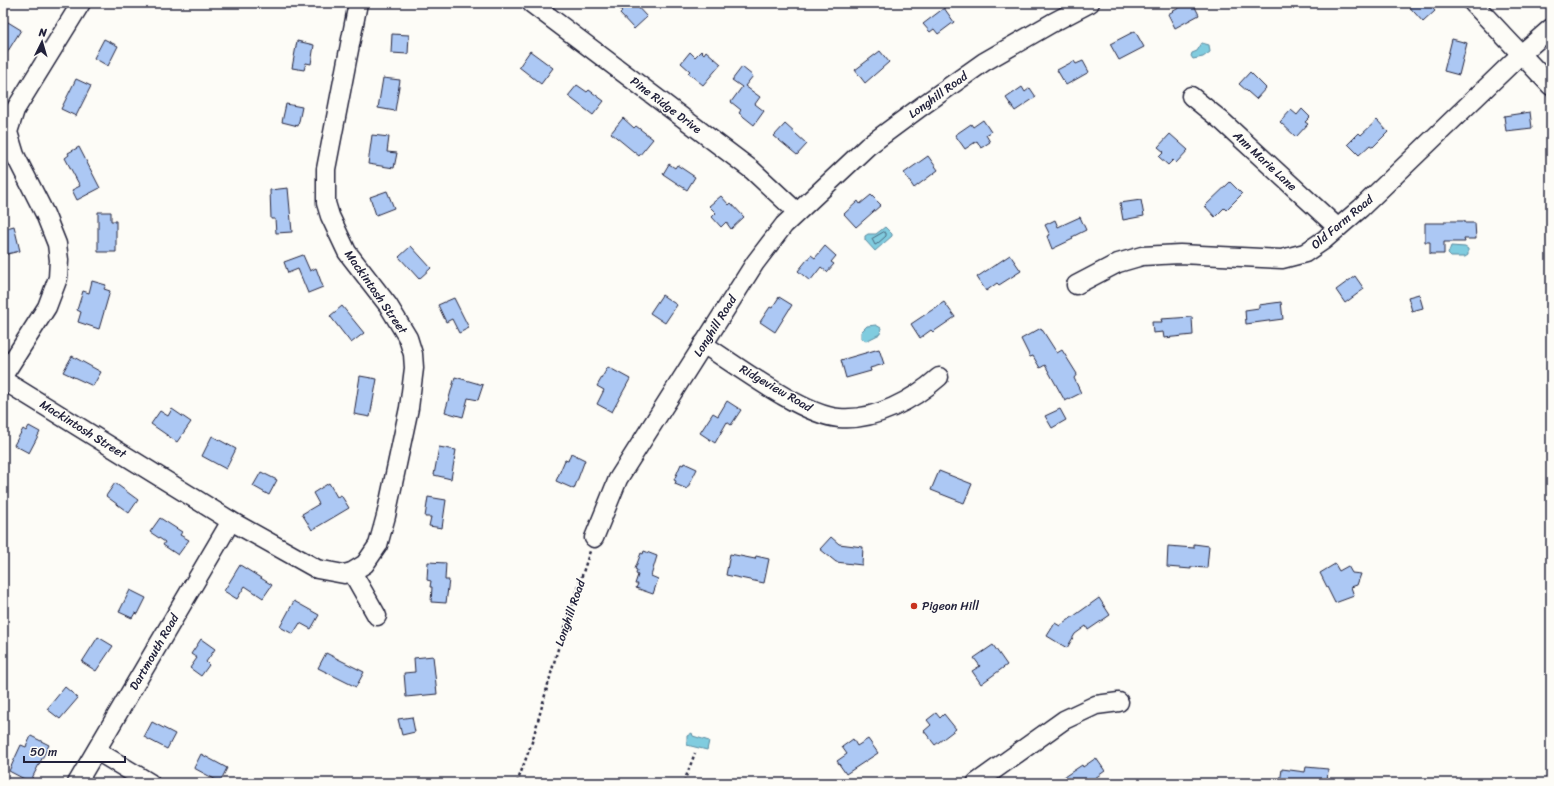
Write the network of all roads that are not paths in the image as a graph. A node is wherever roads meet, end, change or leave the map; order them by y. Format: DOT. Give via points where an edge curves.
graph roads {
  1 [pos="82,3"];
  2 [pos="358,3"];
  3 [pos="531,3"];
  4 [pos="1090,3"];
  5 [pos="1473,3"];
  6 [pos="1551,28"];
  7 [pos="1520,55"];
  8 [pos="1551,86"];
  9 [pos="1191,96"];
  10 [pos="797,212"];
  11 [pos="1338,228"];
  12 [pos="1076,286"];
  13 [pos="703,344"];
  14 [pos="3,376"];
  15 [pos="939,377"];
  16 [pos="3,380"];
  17 [pos="231,521"];
  18 [pos="594,538"];
  19 [pos="352,572"];
  20 [pos="377,616"];
  21 [pos="1120,702"];
  22 [pos="97,750"];
  23 [pos="77,783"];
  24 [pos="150,783"];
  25 [pos="976,783"];
  1 -- 14 [label="street" via="15,110 8,132 15,155 57,244 59,260 58,278 47,307"];
  2 -- 19 [label="street, Mackintosh Street" via="326,169 326,203 347,252 388,305 408,338 414,368 409,408 378,545 365,564"];
  3 -- 10 [label="street, Pine Ridge Drive" via="752,170"];
  4 -- 10 [label="street, Longhill Road" via="984,62 922,106 868,146"];
  5 -- 7 [label="street"];
  6 -- 7 [label="street, Old Farm Road"];
  7 -- 8 [label="street"];
  7 -- 11 [label="street, Old Farm Road"];
  9 -- 11 [label="street, Ann Marie Lane" via="1222,121"];
  10 -- 13 [label="street, Longhill Road" via="755,263"];
  11 -- 12 [label="street, Old Farm Road" via="1305,253 1282,259 1180,254 1142,256 1118,263"];
  13 -- 15 [label="street, Ridgeview Road" via="790,399 838,418 859,418 881,412 915,395"];
  13 -- 18 [label="street, Longhill Road" via="618,479"];
  16 -- 17 [label="street, Mackintosh Street"];
  17 -- 19 [label="street, Mackintosh Street" via="317,569 337,573"];
  17 -- 22 [label="street, Dartmouth Road"];
  19 -- 20 [label="street"];
  21 -- 25 [label="street" via="1096,705 1064,720"];
  22 -- 23 [label="street, Dartmouth Road"];
  22 -- 24 [label="street"];
}
